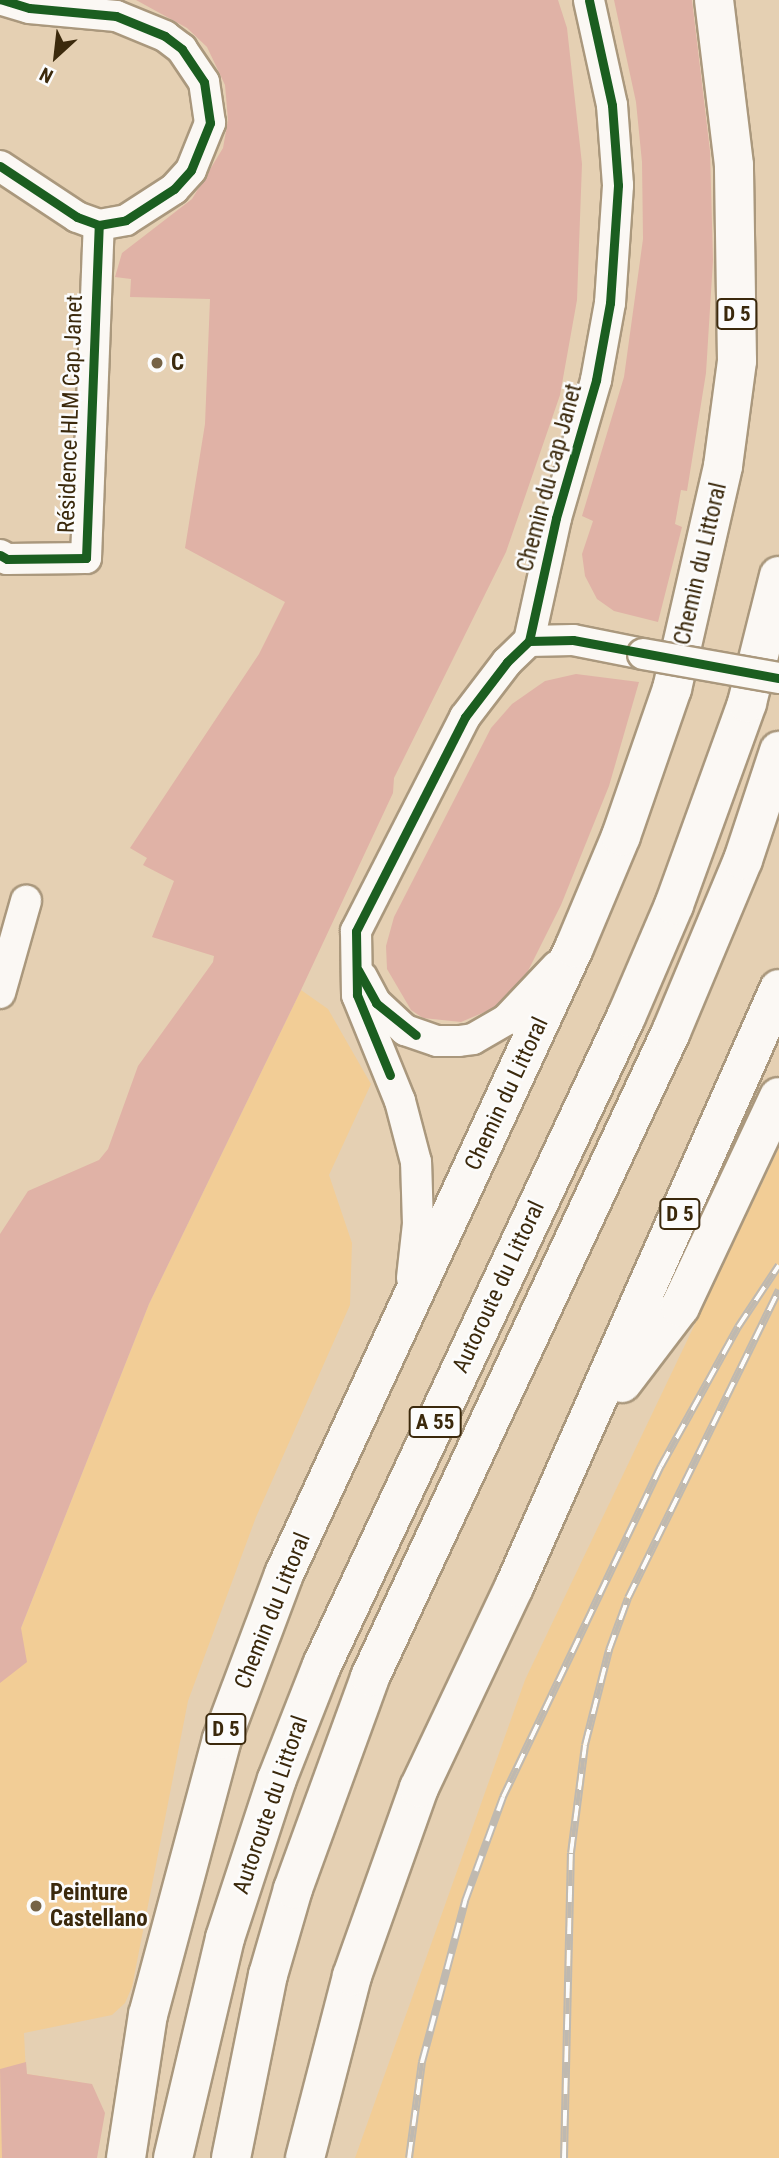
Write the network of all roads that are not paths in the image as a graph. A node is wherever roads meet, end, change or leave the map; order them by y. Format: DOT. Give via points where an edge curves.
graph roads {
  1 [pos="2,0"];
  2 [pos="589,0"];
  3 [pos="714,0"];
  4 [pos="0,166"];
  5 [pos="99,225"];
  6 [pos="0,555"];
  7 [pos="779,576"];
  8 [pos="530,641"];
  9 [pos="779,678"];
  10 [pos="779,751"];
  11 [pos="26,901"];
  12 [pos="574,948"];
  13 [pos="354,961"];
  14 [pos="779,989"];
  15 [pos="0,993"];
  16 [pos="779,1097"];
  17 [pos="399,1322"];
  18 [pos="581,1438"];
  19 [pos="126,2158"];
  20 [pos="173,2158"];
  21 [pos="231,2158"];
  22 [pos="304,2158"];
  1 -- 5 [label="street" via="141,23 182,49 204,82 211,123 191,170 173,189 126,220"];
  2 -- 8 [label="street, Chemin du Cap Janet" via="612,105 616,160 610,303 596,380 556,518"];
  3 -- 12 [label="main road, Chemin du Littoral / D 5" via="728,97 738,254 737,361 723,466 672,689 621,836"];
  4 -- 5 [label="street" via="77,217"];
  5 -- 6 [label="street, Résidence HLM Cap Janet" via="86,558 7,559"];
  7 -- 20 [label="main road, Autoroute du Littoral / A 55" via="747,703 674,905 626,1017 327,1653 277,1779 225,1938"];
  8 -- 9 [label="street, bridge" via="573,640"];
  8 -- 13 [label="street" via="499,671 465,717 356,931"];
  10 -- 21 [label="main road, Autoroute du Littoral / A 55" via="743,860 677,1020 370,1676 286,1914 248,2063"];
  11 -- 15 [label="street"];
  12 -- 13 [label="street" via="506,1020 473,1039 459,1041 437,1041 405,1030 376,1003"];
  12 -- 17 [label="main road, Chemin du Littoral / D 5"];
  13 -- 17 [label="street" via="357,995 400,1101 416,1163 416,1265"];
  14 -- 18 [label="main road, D 5"];
  16 -- 18 [label="main road" via="680,1307"];
  17 -- 19 [label="main road, Chemin du Littoral / D 5" via="284,1574 222,1739 148,2015"];
  18 -- 22 [label="main road" via="419,1788 390,1861 352,1976"];
}
